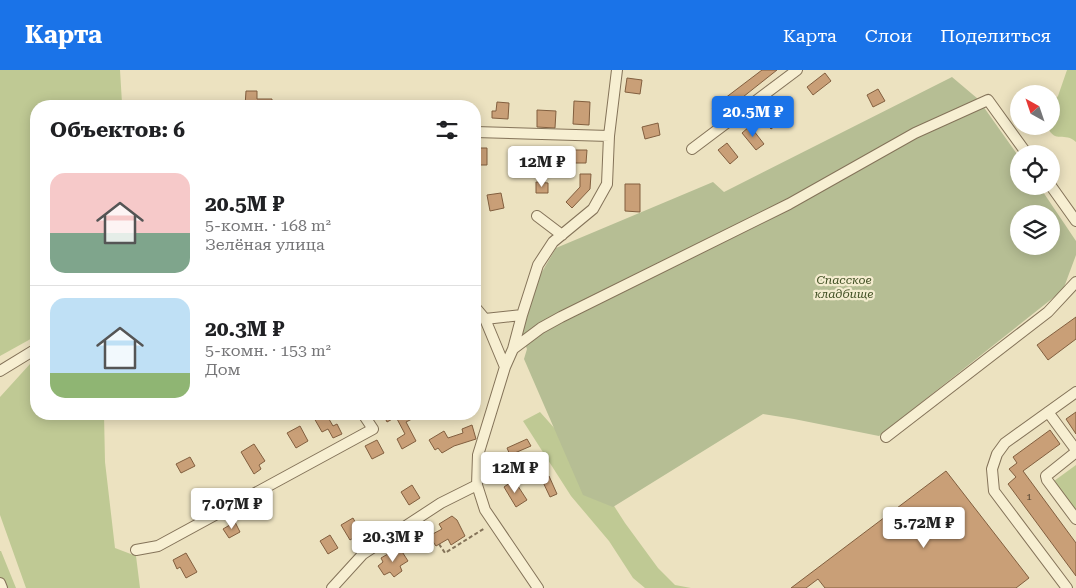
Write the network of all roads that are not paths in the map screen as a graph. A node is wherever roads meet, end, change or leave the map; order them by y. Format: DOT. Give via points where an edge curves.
graph roads {
  1 [pos="617,70"];
  2 [pos="797,70"];
  3 [pos="481,132"];
  4 [pos="609,136"];
  5 [pos="1020,145"];
  6 [pos="692,150"];
  7 [pos="1057,195"];
  8 [pos="537,216"];
  9 [pos="1076,221"];
  10 [pos="562,235"];
  11 [pos="1076,282"];
  12 [pos="481,314"];
  13 [pos="522,315"];
  14 [pos="485,319"];
  15 [pos="513,350"];
  16 [pos="30,353"];
  17 [pos="505,366"];
  18 [pos="0,371"];
  19 [pos="1076,392"];
  20 [pos="1048,412"];
  21 [pos="367,420"];
  22 [pos="886,437"];
  23 [pos="1076,451"];
  24 [pos="477,486"];
  25 [pos="1076,519"];
  26 [pos="136,550"];
  27 [pos="0,583"];
  28 [pos="2,588"];
  29 [pos="332,588"];
  30 [pos="538,588"];
  31 [pos="1067,588"];
  1 -- 4 [label="street"];
  2 -- 6 [label="street"];
  3 -- 4 [label="street"];
  4 -- 10 [label="street" via="607,184 593,209"];
  5 -- 15 [label="street" via="988,100 915,133 789,204 561,318"];
  7 -- 9 [label="street"];
  8 -- 10 [label="street"];
  10 -- 13 [label="street" via="553,242 538,266"];
  11 -- 22 [label="street" via="1048,312"];
  12 -- 14 [label="street"];
  13 -- 14 [label="street"];
  13 -- 15 [label="street"];
  14 -- 17 [label="street"];
  15 -- 17 [label="street"];
  16 -- 18 [label="street"];
  17 -- 24 [label="street" via="478,455"];
  19 -- 20 [label="street"];
  20 -- 23 [label="street"];
  20 -- 31 [label="street" via="1000,448 992,469 994,491"];
  21 -- 26 [label="street" via="373,429 158,546"];
  23 -- 25 [label="street" via="1046,476"];
  24 -- 29 [label="street" via="441,503 362,554"];
  24 -- 30 [label="street" via="485,510"];
  27 -- 28 [label="street"];
}
